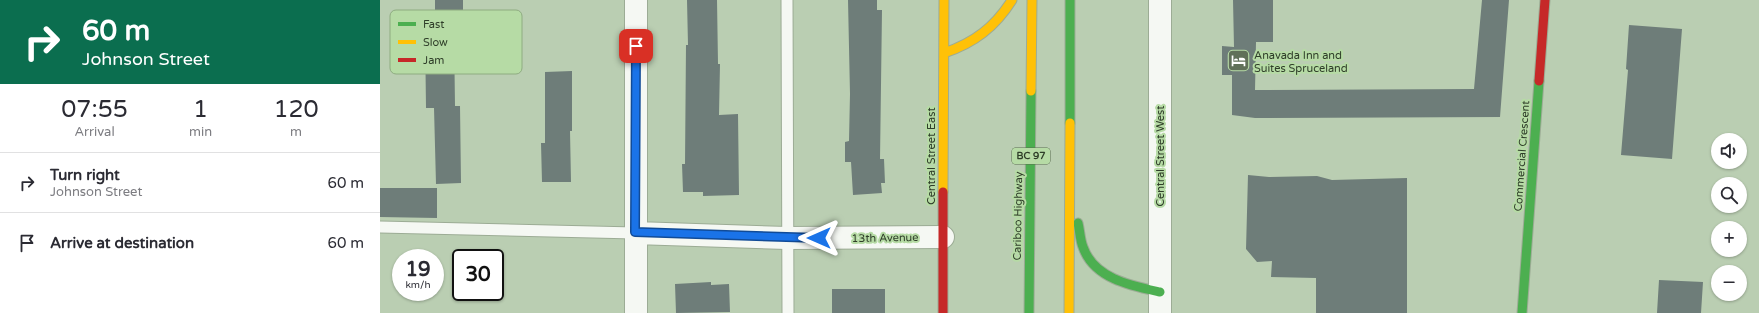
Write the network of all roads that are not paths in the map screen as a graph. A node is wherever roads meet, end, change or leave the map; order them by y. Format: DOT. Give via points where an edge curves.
graph roads {
  1 [pos="636,0"];
  2 [pos="786,0"];
  3 [pos="944,0"];
  4 [pos="1012,0"];
  5 [pos="1032,0"];
  6 [pos="1070,0"];
  7 [pos="1160,0"];
  8 [pos="1545,0"];
  9 [pos="944,52"];
  10 [pos="1069,181"];
  11 [pos="380,227"];
  12 [pos="635,232"];
  13 [pos="943,237"];
  14 [pos="788,238"];
  15 [pos="1160,292"];
  16 [pos="636,313"];
  17 [pos="788,313"];
  18 [pos="943,313"];
  19 [pos="1029,313"];
  20 [pos="1069,313"];
  21 [pos="1160,313"];
  22 [pos="1522,313"];
  1 -- 12 [label="street"];
  2 -- 14 [label="lane"];
  3 -- 9 [label="main road, Central Street East"];
  4 -- 9 [label="main road" via="1001,18 981,35 964,47"];
  5 -- 19 [label="main road, Cariboo Highway / BC 97"];
  6 -- 10 [label="main road"];
  7 -- 15 [label="street, Central Street West"];
  8 -- 22 [label="main road, Commercial Crescent"];
  9 -- 13 [label="main road, Central Street East"];
  10 -- 15 [label="main road" via="1083,249 1090,262 1101,273 1138,288"];
  10 -- 20 [label="main road"];
  11 -- 12 [label="lane"];
  12 -- 14 [label="street, 13th Avenue"];
  12 -- 16 [label="street"];
  13 -- 14 [label="street, 13th Avenue"];
  13 -- 18 [label="main road, Central Street East"];
  14 -- 17 [label="lane"];
  15 -- 21 [label="street, Central Street West"];
}
